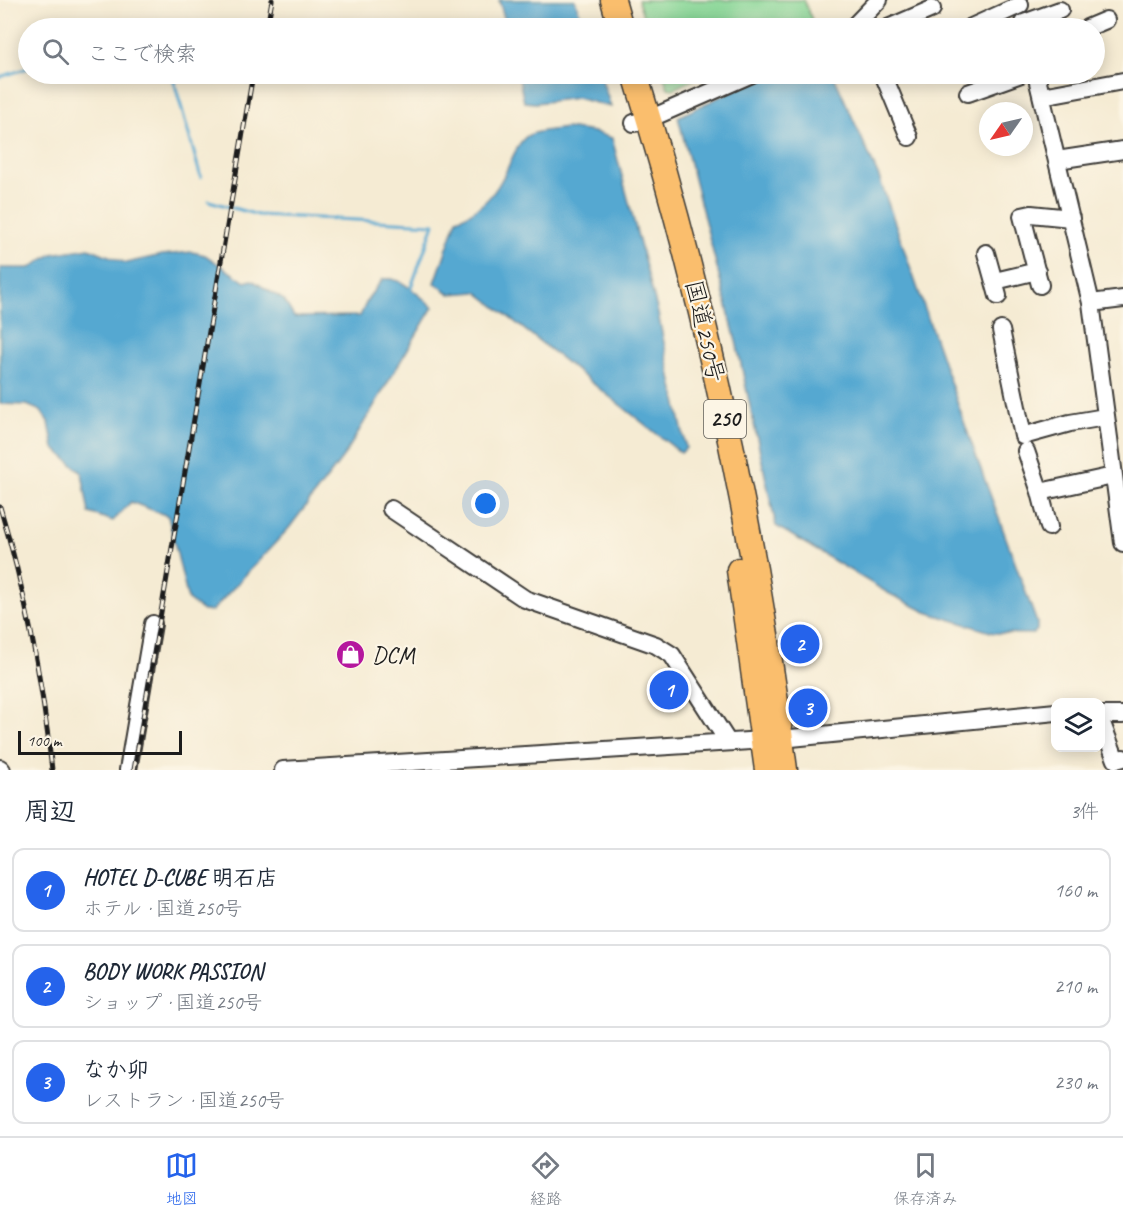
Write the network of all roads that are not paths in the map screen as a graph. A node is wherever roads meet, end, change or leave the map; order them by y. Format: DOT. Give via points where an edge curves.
graph roads {
  1 [pos="598,0"];
  2 [pos="613,0"];
  3 [pos="879,0"];
  4 [pos="1019,2"];
  5 [pos="932,9"];
  6 [pos="1060,10"];
  7 [pos="603,18"];
  8 [pos="618,18"];
  9 [pos="862,18"];
  10 [pos="923,18"];
  11 [pos="988,18"];
  12 [pos="1023,18"];
  13 [pos="1042,18"];
  14 [pos="1123,81"];
  15 [pos="624,84"];
  16 [pos="636,84"];
  17 [pos="729,84"];
  18 [pos="887,84"];
  19 [pos="993,84"];
  20 [pos="1039,84"];
  21 [pos="968,93"];
  22 [pos="1042,96"];
  23 [pos="642,121"];
  24 [pos="909,136"];
  25 [pos="1123,150"];
  26 [pos="1057,160"];
  27 [pos="1071,218"];
  28 [pos="986,253"];
  29 [pos="1123,299"];
  30 [pos="1091,303"];
  31 [pos="1001,330"];
  32 [pos="1105,417"];
  33 [pos="1026,451"];
  34 [pos="1113,476"];
  35 [pos="1040,492"];
  36 [pos="391,509"];
  37 [pos="1049,527"];
  38 [pos="1123,541"];
  39 [pos="153,624"];
  40 [pos="1051,712"];
  41 [pos="1123,715"];
  42 [pos="1105,716"];
  43 [pos="1105,728"];
  44 [pos="772,739"];
  45 [pos="728,742"];
  46 [pos="1123,758"];
  47 [pos="128,770"];
  48 [pos="283,770"];
  49 [pos="767,770"];
  50 [pos="785,770"];
  1 -- 7 [label="highway"];
  2 -- 8 [label="highway"];
  3 -- 9 [label="street"];
  4 -- 11 [label="street"];
  4 -- 12 [label="street"];
  5 -- 10 [label="street"];
  6 -- 13 [label="street"];
  14 -- 22 [label="street"];
  15 -- 23 [label="highway, 国道250号 / 250"];
  16 -- 23 [label="highway, 国道250号 / 250"];
  17 -- 23 [label="street"];
  18 -- 24 [label="street"];
  19 -- 21 [label="street"];
  20 -- 22 [label="street"];
  22 -- 26 [label="street"];
  23 -- 44 [label="highway, 国道250号 / 250" via="699,300 740,484 763,609"];
  25 -- 26 [label="street"];
  26 -- 27 [label="street"];
  27 -- 28 [label="street" via="1022,216 1038,278 997,289"];
  27 -- 30 [label="street"];
  29 -- 30 [label="street"];
  30 -- 32 [label="street"];
  31 -- 32 [label="street" via="1023,436"];
  32 -- 34 [label="street"];
  33 -- 35 [label="street"];
  34 -- 35 [label="street"];
  34 -- 38 [label="street"];
  35 -- 37 [label="street"];
  36 -- 45 [label="street" via="525,599 656,645 672,655"];
  39 -- 47 [label="street"];
  40 -- 44 [label="street"];
  41 -- 42 [label="street"];
  43 -- 46 [label="street" via="1116,760"];
  44 -- 45 [label="street"];
  44 -- 49 [label="highway, 国道250号 / 250"];
  44 -- 50 [label="highway, 国道250号 / 250"];
  45 -- 48 [label="street"];
}
